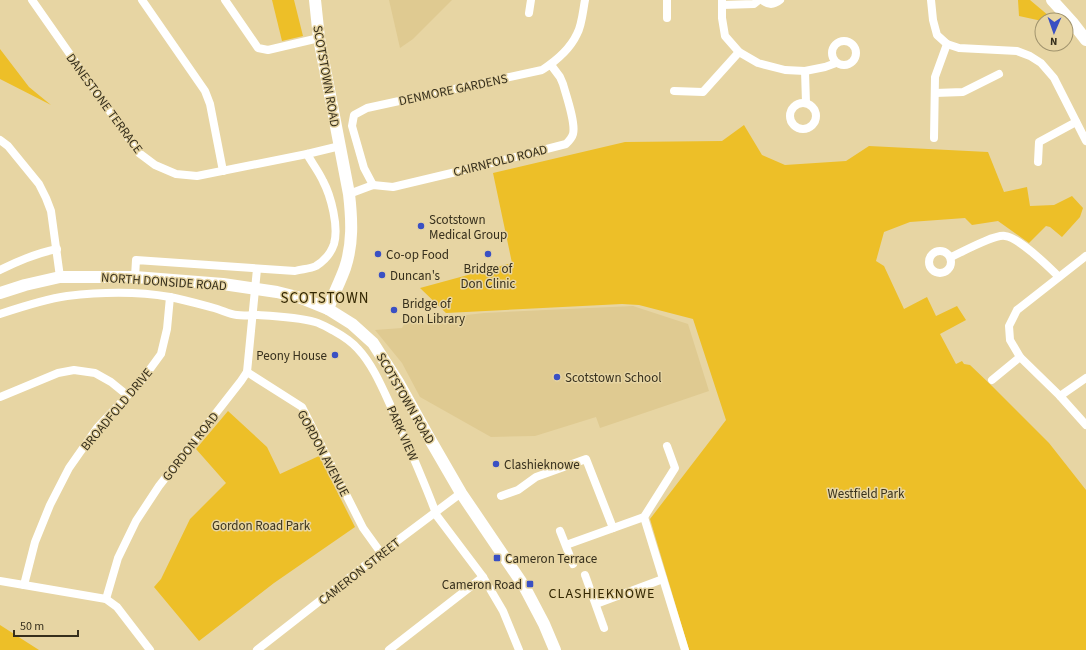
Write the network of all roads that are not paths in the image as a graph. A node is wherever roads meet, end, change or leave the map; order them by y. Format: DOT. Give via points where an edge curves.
graph roads {
  1 [pos="32,0"];
  2 [pos="142,0"];
  3 [pos="225,0"];
  4 [pos="315,0"];
  5 [pos="531,0"];
  6 [pos="585,0"];
  7 [pos="667,0"];
  8 [pos="759,0"];
  9 [pos="762,0"];
  10 [pos="780,0"];
  11 [pos="931,0"];
  12 [pos="1052,0"];
  13 [pos="722,2"];
  14 [pos="529,13"];
  15 [pos="667,18"];
  16 [pos="319,38"];
  17 [pos="1086,40"];
  18 [pos="947,44"];
  19 [pos="739,52"];
  20 [pos="836,63"];
  21 [pos="551,65"];
  22 [pos="805,72"];
  23 [pos="999,74"];
  24 [pos="674,91"];
  25 [pos="935,93"];
  26 [pos="806,103"];
  27 [pos="1076,122"];
  28 [pos="934,138"];
  29 [pos="0,140"];
  30 [pos="1086,141"];
  31 [pos="340,146"];
  32 [pos="307,154"];
  33 [pos="1038,162"];
  34 [pos="223,171"];
  35 [pos="373,185"];
  36 [pos="350,194"];
  37 [pos="57,249"];
  38 [pos="1086,256"];
  39 [pos="951,257"];
  40 [pos="257,269"];
  41 [pos="0,270"];
  42 [pos="1059,276"];
  43 [pos="60,277"];
  44 [pos="135,277"];
  45 [pos="255,289"];
  46 [pos="0,293"];
  47 [pos="170,297"];
  48 [pos="328,309"];
  49 [pos="0,314"];
  50 [pos="252,316"];
  51 [pos="327,328"];
  52 [pos="1020,356"];
  53 [pos="247,372"];
  54 [pos="1086,378"];
  55 [pos="992,380"];
  56 [pos="127,395"];
  57 [pos="1060,396"];
  58 [pos="0,397"];
  59 [pos="1086,425"];
  60 [pos="666,446"];
  61 [pos="461,493"];
  62 [pos="500,496"];
  63 [pos="436,513"];
  64 [pos="644,517"];
  65 [pos="613,528"];
  66 [pos="560,531"];
  67 [pos="566,545"];
  68 [pos="381,553"];
  69 [pos="573,564"];
  70 [pos="585,575"];
  71 [pos="483,577"];
  72 [pos="663,579"];
  73 [pos="0,581"];
  74 [pos="24,585"];
  75 [pos="106,599"];
  76 [pos="596,604"];
  77 [pos="604,628"];
  78 [pos="150,650"];
  79 [pos="258,650"];
  80 [pos="389,650"];
  81 [pos="518,650"];
  82 [pos="555,650"];
  83 [pos="685,650"];
  1 -- 34 [label="street, DANESTONE TERRACE" via="138,153 155,165 176,174 197,176"];
  2 -- 34 [label="street" via="205,91 210,104"];
  3 -- 16 [label="street" via="258,48 268,50"];
  4 -- 16 [label="main road, SCOTSTOWN ROAD"];
  5 -- 14 [label="street"];
  6 -- 21 [label="street, DENMORE GARDENS" via="578,33 568,48"];
  7 -- 15 [label="street"];
  8 -- 13 [label="street" via="754,4"];
  9 -- 10 [label="street" via="773,4"];
  11 -- 18 [label="street" via="932,20 937,35"];
  12 -- 17 [label="main road"];
  13 -- 19 [label="street" via="725,36"];
  16 -- 31 [label="main road, SCOTSTOWN ROAD"];
  18 -- 25 [label="street" via="935,77"];
  18 -- 27 [label="street" via="959,48 1017,51 1030,56 1041,63 1054,78"];
  19 -- 22 [label="street" via="758,63"];
  19 -- 24 [label="street" via="703,92"];
  20 -- 22 [label="street"];
  21 -- 35 [label="street, DENMORE GARDENS" via="542,70 367,108 354,115 352,126 364,168"];
  21 -- 35 [label="street, CAIRNFOLD ROAD" via="563,84 574,125 573,136 566,144 393,186"];
  22 -- 26 [label="street"];
  23 -- 25 [label="street" via="963,92"];
  25 -- 28 [label="street"];
  27 -- 30 [label="street"];
  27 -- 33 [label="street" via="1039,142"];
  29 -- 37 [label="street" via="8,146 39,184 51,211"];
  31 -- 32 [label="street, DANESTONE TERRACE"];
  31 -- 36 [label="main road, SCOTSTOWN ROAD"];
  32 -- 34 [label="street, DANESTONE TERRACE"];
  32 -- 40 [label="street" via="331,199 334,245 323,261 315,266 295,271"];
  35 -- 36 [label="street, CAIRNFOLD ROAD"];
  36 -- 48 [label="main road, SCOTSTOWN ROAD" via="351,243 344,270"];
  37 -- 41 [label="street" via="32,255"];
  37 -- 43 [label="street"];
  38 -- 42 [label="street"];
  39 -- 42 [label="street" via="997,236 1006,236 1029,250"];
  40 -- 44 [label="street" via="136,260"];
  40 -- 45 [label="street"];
  42 -- 52 [label="street" via="1016,310 1009,326 1010,340"];
  43 -- 44 [label="main road, NORTH DONSIDE ROAD"];
  43 -- 46 [label="main road, NORTH DONSIDE ROAD"];
  44 -- 45 [label="main road, NORTH DONSIDE ROAD"];
  45 -- 48 [label="main road, NORTH DONSIDE ROAD" via="301,298"];
  45 -- 50 [label="street"];
  47 -- 49 [label="street, NORTH DONSIDE ROAD" via="114,293 66,296"];
  47 -- 50 [label="street, NORTH DONSIDE ROAD" via="236,315"];
  47 -- 56 [label="street, BROADFOLD DRIVE" via="167,329 161,354"];
  48 -- 61 [label="main road, SCOTSTOWN ROAD" via="352,324 373,343"];
  50 -- 51 [label="street, NORTH DONSIDE ROAD" via="304,319"];
  50 -- 53 [label="street"];
  51 -- 63 [label="street, PARK VIEW" via="344,337 358,349 372,369 406,440"];
  52 -- 55 [label="street"];
  52 -- 57 [label="street"];
  53 -- 68 [label="street, GORDON AVENUE" via="302,407 363,528"];
  53 -- 75 [label="street, GORDON ROAD" via="136,521 118,558"];
  54 -- 57 [label="street"];
  56 -- 58 [label="street" via="95,373 74,370 58,373"];
  56 -- 74 [label="street, BROADFOLD DRIVE" via="97,428 69,468 35,542"];
  57 -- 59 [label="street"];
  60 -- 64 [label="street" via="675,468"];
  61 -- 63 [label="street, CAMERON STREET"];
  61 -- 82 [label="main road, SCOTSTOWN ROAD" via="524,586"];
  62 -- 65 [label="street" via="518,490 536,477 586,459"];
  63 -- 68 [label="street, CAMERON STREET"];
  63 -- 71 [label="street"];
  64 -- 65 [label="street"];
  64 -- 72 [label="street"];
  65 -- 67 [label="street"];
  66 -- 67 [label="street"];
  67 -- 69 [label="street"];
  68 -- 79 [label="street, CAMERON STREET"];
  70 -- 76 [label="street"];
  71 -- 80 [label="street"];
  71 -- 81 [label="street" via="503,611"];
  72 -- 76 [label="street"];
  72 -- 83 [label="street"];
  73 -- 74 [label="street"];
  74 -- 75 [label="street"];
  75 -- 78 [label="street" via="117,607"];
  76 -- 77 [label="street"];
}
